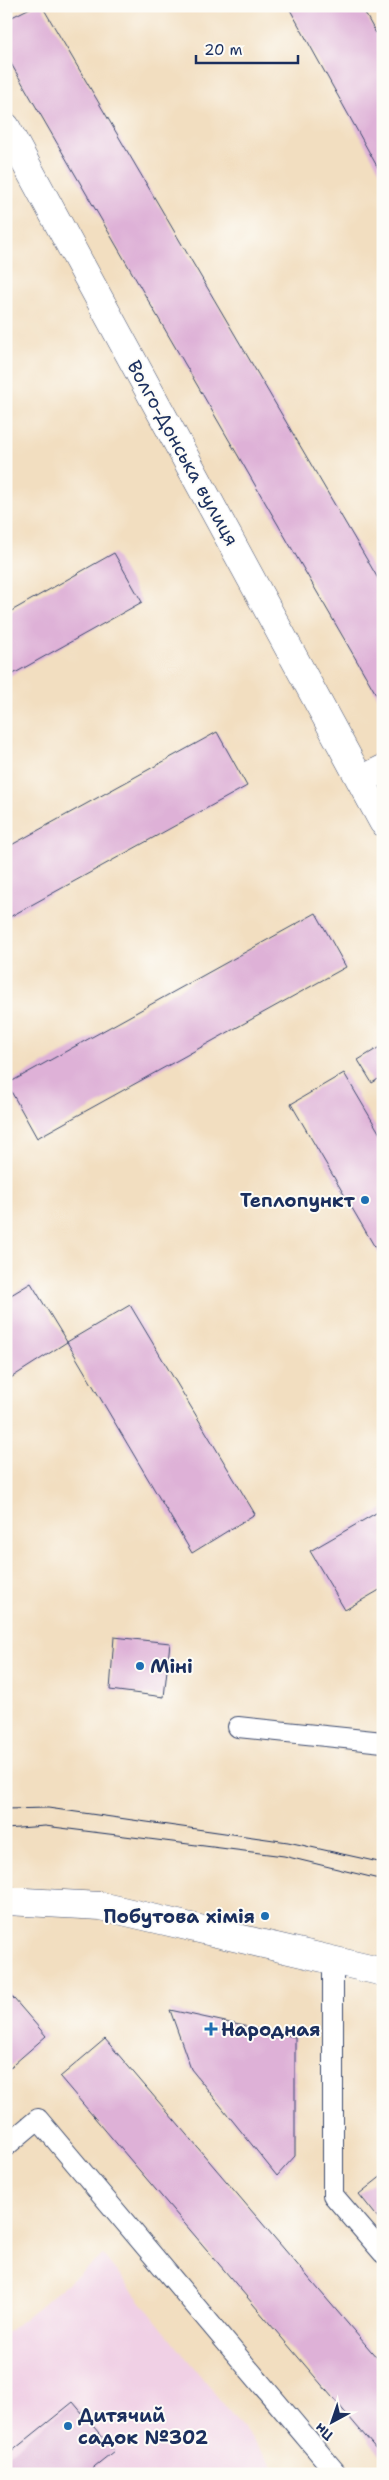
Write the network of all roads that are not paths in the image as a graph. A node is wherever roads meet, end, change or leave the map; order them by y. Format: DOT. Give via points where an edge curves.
graph roads {
  1 [pos="6,127"];
  2 [pos="372,774"];
  3 [pos="383,822"];
  4 [pos="238,1727"];
  5 [pos="383,1742"];
  6 [pos="6,1901"];
  7 [pos="333,1960"];
  8 [pos="383,1972"];
  9 [pos="6,2146"];
  10 [pos="383,2253"];
  11 [pos="336,2474"];
  1 -- 2 [label="street, Волго-Донська вулиця"];
  2 -- 3 [label="street, Волго-Донська вулиця"];
  4 -- 5 [label="lane"];
  6 -- 7 [label="street" via="101,1906"];
  7 -- 8 [label="street"];
  7 -- 10 [label="lane" via="333,2195"];
  9 -- 11 [label="lane" via="38,2119"];
}
